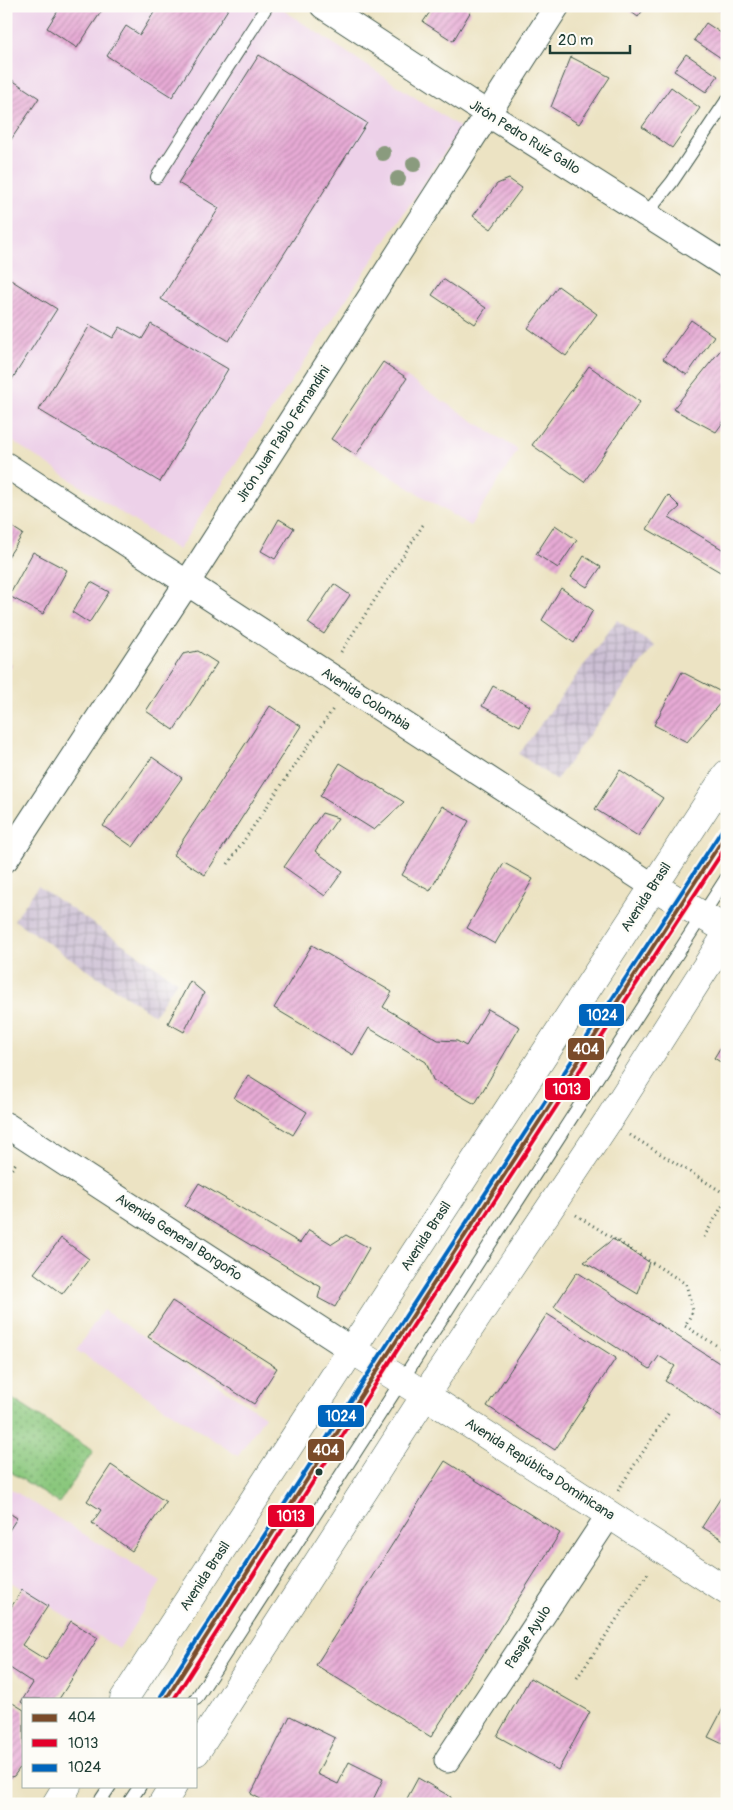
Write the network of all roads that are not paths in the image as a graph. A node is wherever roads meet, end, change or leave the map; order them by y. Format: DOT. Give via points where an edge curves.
graph roads {
  1 [pos="267,6"];
  2 [pos="323,6"];
  3 [pos="557,6"];
  4 [pos="727,100"];
  5 [pos="488,114"];
  6 [pos="157,177"];
  7 [pos="646,214"];
  8 [pos="727,266"];
  9 [pos="6,465"];
  10 [pos="187,583"];
  11 [pos="727,774"];
  12 [pos="727,833"];
  13 [pos="6,859"];
  14 [pos="727,877"];
  15 [pos="653,886"];
  16 [pos="692,909"];
  17 [pos="727,930"];
  18 [pos="727,934"];
  19 [pos="6,1125"];
  20 [pos="352,1350"];
  21 [pos="391,1374"];
  22 [pos="425,1395"];
  23 [pos="606,1513"];
  24 [pos="727,1591"];
  25 [pos="125,1698"];
  26 [pos="167,1698"];
  27 [pos="197,1698"];
  28 [pos="198,1749"];
  29 [pos="447,1760"];
  30 [pos="66,1788"];
  31 [pos="109,1788"];
  32 [pos="139,1788"];
  33 [pos="172,1788"];
  34 [pos="56,1804"];
  35 [pos="98,1804"];
  36 [pos="128,1804"];
  37 [pos="162,1804"];
  1 -- 6 [label="lane"];
  2 -- 5 [label="street, Jirón Pedro Ruiz Gallo"];
  3 -- 5 [label="street, Jirón Juan Pablo Fernandini"];
  4 -- 7 [label="lane" via="672,182"];
  5 -- 7 [label="street, Jirón Pedro Ruiz Gallo"];
  5 -- 10 [label="street, Jirón Juan Pablo Fernandini"];
  7 -- 8 [label="street, Jirón Pedro Ruiz Gallo"];
  9 -- 10 [label="street, Avenida Colombia"];
  10 -- 13 [label="street, Jirón Juan Pablo Fernandini"];
  10 -- 15 [label="street, Avenida Colombia"];
  11 -- 15 [label="main road, Avenida Brasil"];
  12 -- 16 [label="lane"];
  14 -- 16 [label="lane"];
  15 -- 16 [label="main road, Avenida Colombia"];
  15 -- 20 [label="main road, Avenida Brasil"];
  16 -- 17 [label="main road, Avenida Colombia"];
  16 -- 21 [label="lane"];
  16 -- 21 [label="lane"];
  18 -- 22 [label="main road" via="608,1122"];
  19 -- 20 [label="street, Avenida General Borgoño"];
  20 -- 21 [label="main road, Avenida República Dominicana"];
  20 -- 25 [label="main road, Avenida Brasil"];
  21 -- 22 [label="main road, Avenida República Dominicana"];
  21 -- 26 [label="lane"];
  21 -- 27 [label="lane"];
  22 -- 23 [label="main road, Avenida República Dominicana"];
  22 -- 28 [label="main road"];
  23 -- 24 [label="main road, Avenida República Dominicana"];
  23 -- 29 [label="street, Pasaje Ayulo"];
  30 -- 34 [label="main road"];
  31 -- 35 [label="lane"];
  32 -- 36 [label="lane"];
  33 -- 37 [label="main road"];
}
